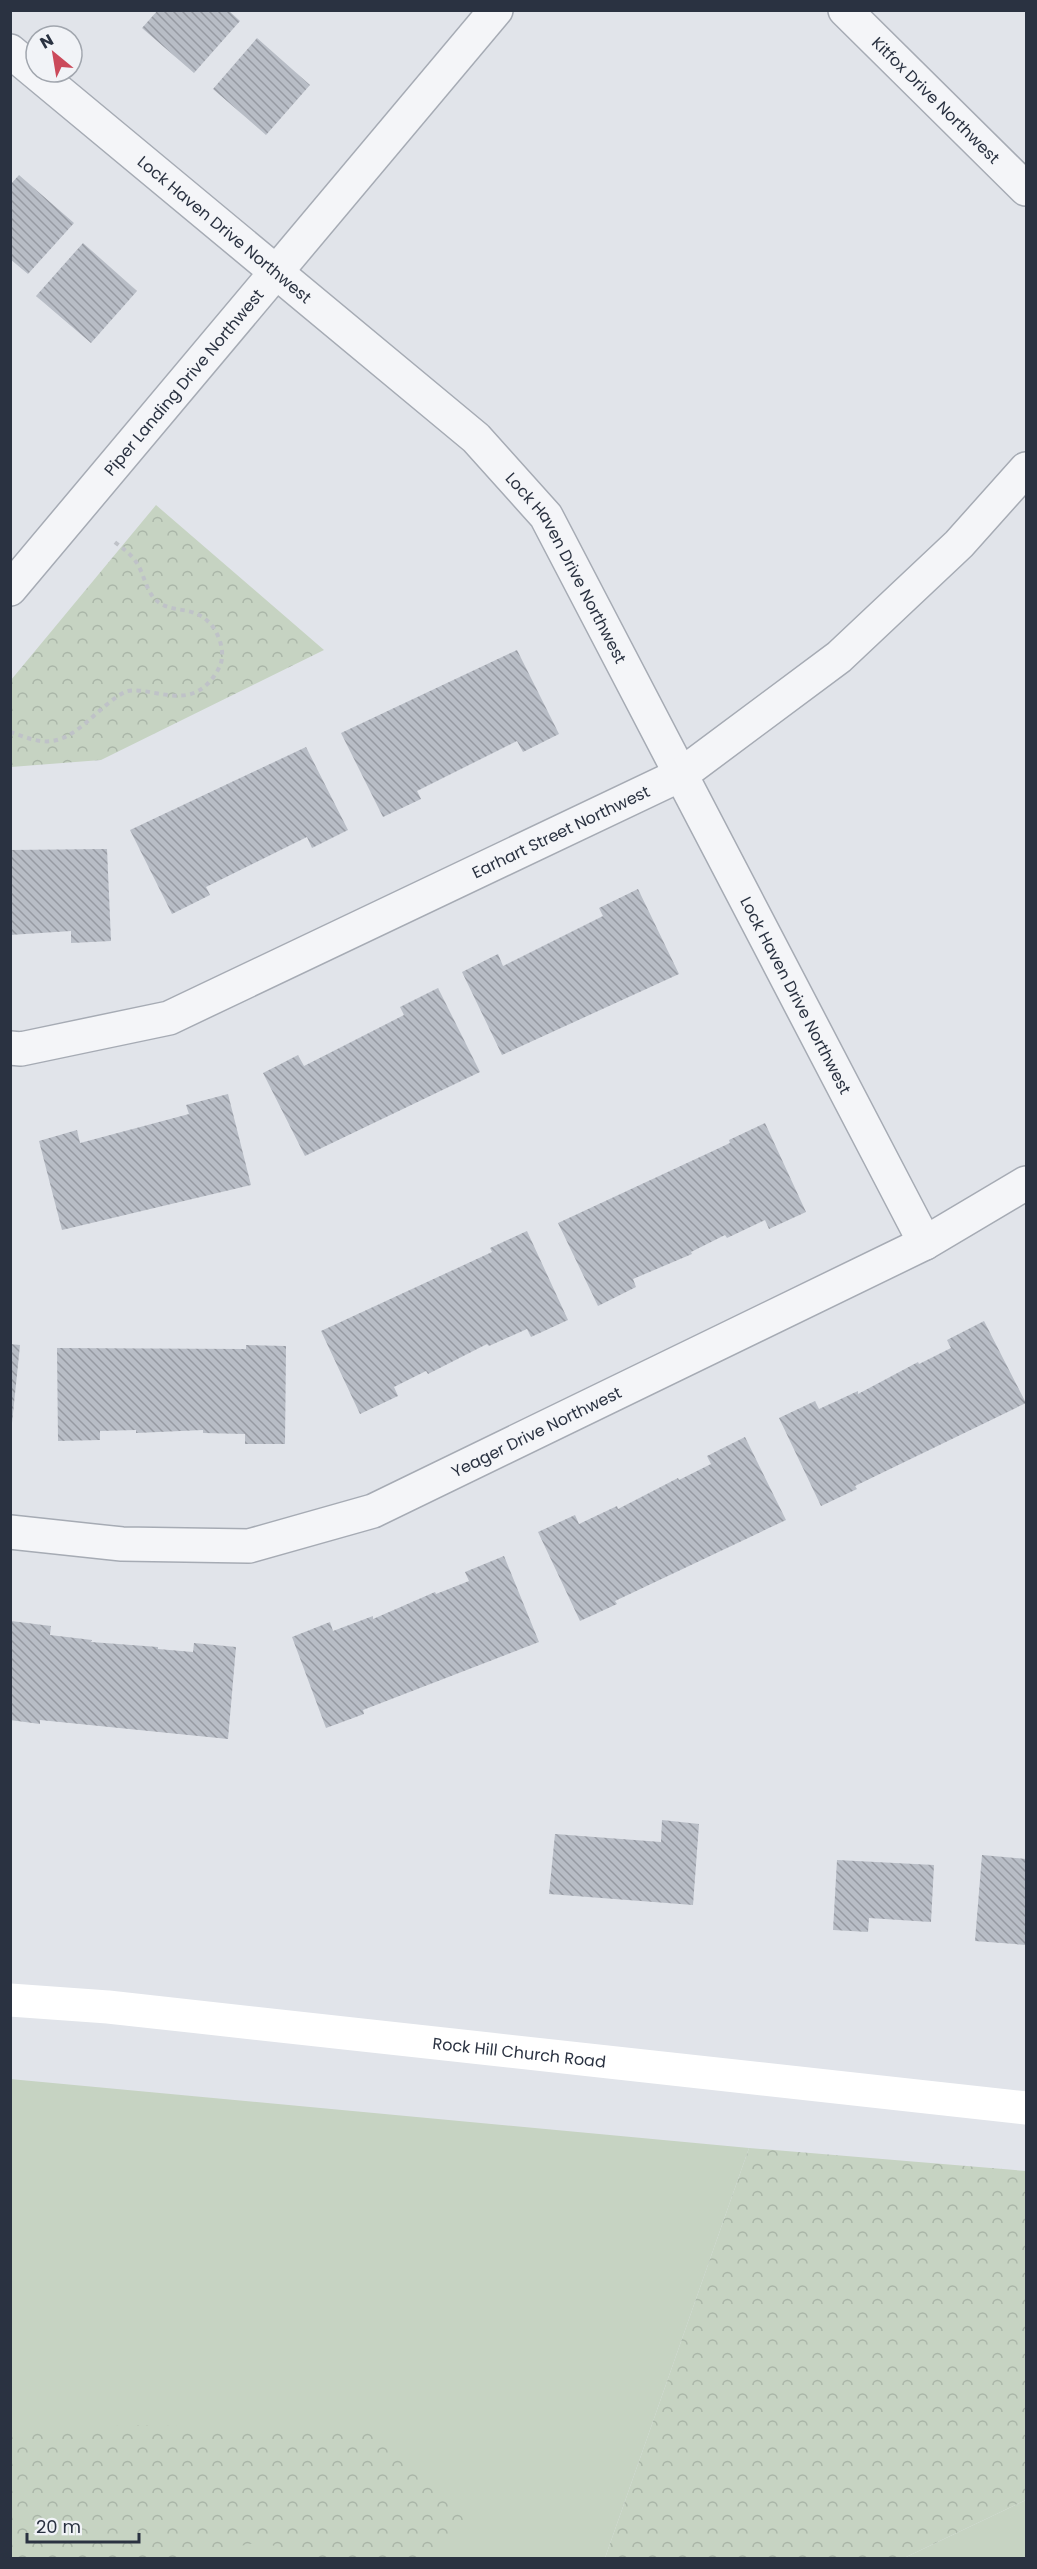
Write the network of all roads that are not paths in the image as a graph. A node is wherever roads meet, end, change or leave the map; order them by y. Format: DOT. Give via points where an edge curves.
graph roads {
  1 [pos="496,10"];
  2 [pos="845,10"];
  3 [pos="10,51"];
  4 [pos="1026,189"];
  5 [pos="276,272"];
  6 [pos="1026,469"];
  7 [pos="10,589"];
  8 [pos="682,774"];
  9 [pos="10,1048"];
  10 [pos="1026,1184"];
  11 [pos="926,1243"];
  12 [pos="10,1532"];
  13 [pos="10,2000"];
  14 [pos="1026,2108"];
  1 -- 5 [label="street, Piper Landing Drive Northwest"];
  2 -- 4 [label="street, Kitfox Drive Northwest"];
  3 -- 5 [label="street, Lock Haven Drive Northwest"];
  5 -- 7 [label="street, Piper Landing Drive Northwest"];
  5 -- 8 [label="street, Lock Haven Drive Northwest" via="476,438 546,516"];
  6 -- 8 [label="street, Earhart Street Northwest" via="959,544 839,657"];
  8 -- 9 [label="street, Earhart Street Northwest" via="169,1018 21,1049"];
  8 -- 11 [label="street, Lock Haven Drive Northwest"];
  10 -- 11 [label="street, Yeager Drive Northwest"];
  11 -- 12 [label="street, Yeager Drive Northwest" via="373,1511 249,1546 122,1544"];
  13 -- 14 [label="main road, Rock Hill Church Road" via="108,2007"];
}
